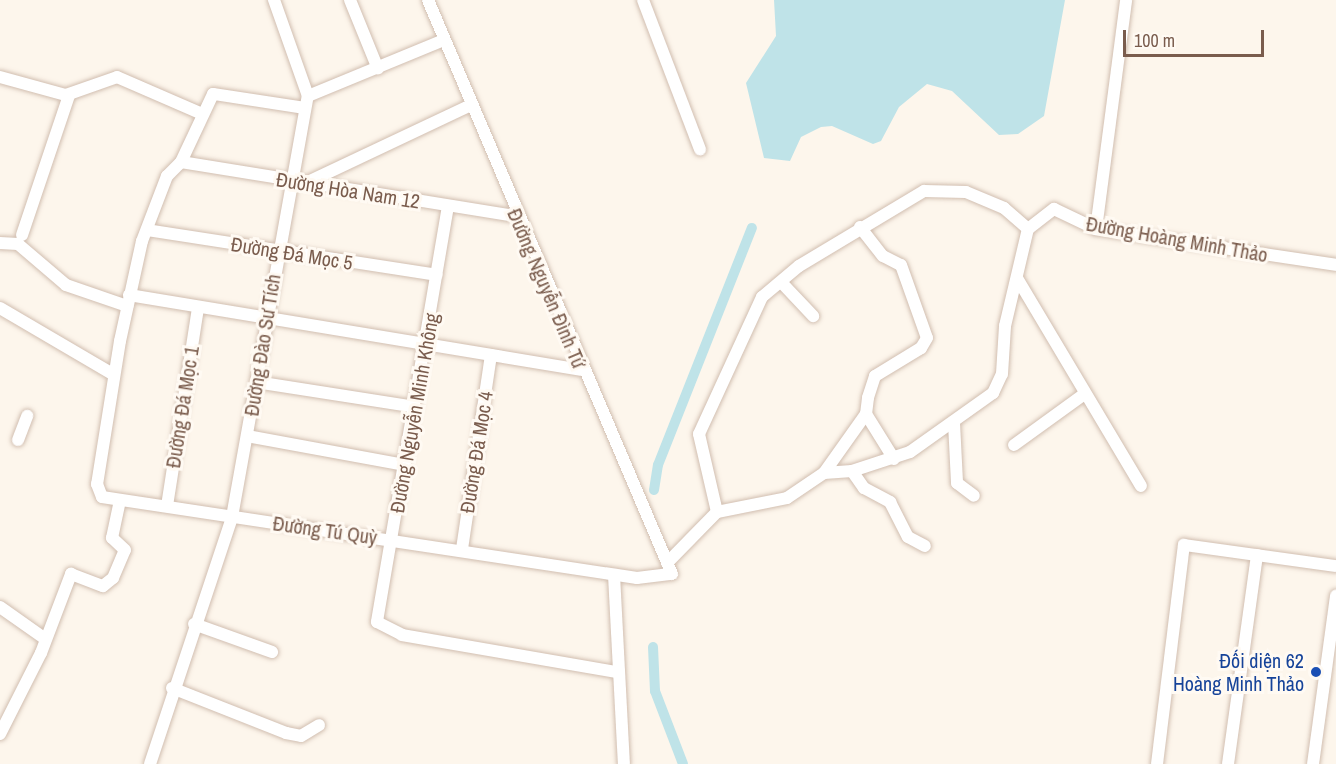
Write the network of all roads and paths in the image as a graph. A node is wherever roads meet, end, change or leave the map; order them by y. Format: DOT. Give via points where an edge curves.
graph roads {
  1 [pos="274,0"];
  2 [pos="350,0"];
  3 [pos="428,0"];
  4 [pos="643,0"];
  5 [pos="1126,0"];
  6 [pos="444,40"];
  7 [pos="378,69"];
  8 [pos="0,77"];
  9 [pos="69,95"];
  10 [pos="306,102"];
  11 [pos="471,105"];
  12 [pos="202,114"];
  13 [pos="700,149"];
  14 [pos="181,162"];
  15 [pos="289,181"];
  16 [pos="308,182"];
  17 [pos="448,206"];
  18 [pos="516,216"];
  19 [pos="860,227"];
  20 [pos="1028,229"];
  21 [pos="1096,229"];
  22 [pos="147,230"];
  23 [pos="22,236"];
  24 [pos="0,243"];
  25 [pos="276,250"];
  26 [pos="1336,265"];
  27 [pos="437,275"];
  28 [pos="1017,278"];
  29 [pos="781,282"];
  30 [pos="128,301"];
  31 [pos="198,307"];
  32 [pos="0,308"];
  33 [pos="813,316"];
  34 [pos="267,318"];
  35 [pos="426,345"];
  36 [pos="491,356"];
  37 [pos="581,370"];
  38 [pos="114,375"];
  39 [pos="256,382"];
  40 [pos="1083,395"];
  41 [pos="415,407"];
  42 [pos="866,414"];
  43 [pos="27,416"];
  44 [pos="954,423"];
  45 [pos="247,436"];
  46 [pos="18,440"];
  47 [pos="1014,445"];
  48 [pos="894,459"];
  49 [pos="405,465"];
  50 [pos="852,471"];
  51 [pos="824,473"];
  52 [pos="1141,486"];
  53 [pos="974,496"];
  54 [pos="120,501"];
  55 [pos="166,506"];
  56 [pos="717,512"];
  57 [pos="232,517"];
  58 [pos="392,540"];
  59 [pos="925,546"];
  60 [pos="462,549"];
  61 [pos="1257,555"];
  62 [pos="1336,566"];
  63 [pos="669,569"];
  64 [pos="614,575"];
  65 [pos="1336,596"];
  66 [pos="0,607"];
  67 [pos="194,624"];
  68 [pos="44,638"];
  69 [pos="272,652"];
  70 [pos="617,672"];
  71 [pos="171,688"];
  72 [pos="319,725"];
  73 [pos="0,734"];
  74 [pos="150,764"];
  75 [pos="624,764"];
  76 [pos="1157,764"];
  77 [pos="1228,764"];
  78 [pos="1314,764"];
  1 -- 10 [label="street"];
  2 -- 7 [label="street"];
  3 -- 6 [label="street, Đường Nguyễn Đình Tứ"];
  4 -- 13 [label="street"];
  5 -- 21 [label="street"];
  6 -- 7 [label="street"];
  6 -- 11 [label="street, Đường Nguyễn Đình Tứ"];
  7 -- 10 [label="street"];
  8 -- 9 [label="street"];
  9 -- 12 [label="street" via="117,77"];
  9 -- 23 [label="street"];
  10 -- 12 [label="street, Đường Tú Quỳ" via="219,93"];
  10 -- 15 [label="street, Đường Đào Sư Tích"];
  11 -- 16 [label="street"];
  11 -- 18 [label="street, Đường Nguyễn Đình Tứ"];
  12 -- 14 [label="street, Đường Tú Quỳ"];
  14 -- 15 [label="street, Đường Hòa Nam 12"];
  14 -- 22 [label="street, Đường Tú Quỳ" via="166,176"];
  15 -- 16 [label="street, Đường Hòa Nam 12"];
  15 -- 25 [label="street, Đường Đào Sư Tích"];
  16 -- 17 [label="street, Đường Hòa Nam 12"];
  17 -- 18 [label="street, Đường Hòa Nam 12"];
  17 -- 27 [label="street, Đường Nguyễn Minh Không"];
  18 -- 37 [label="street, Đường Nguyễn Đình Tứ"];
  19 -- 20 [label="street" via="924,190 946,188 1004,208"];
  19 -- 29 [label="street"];
  19 -- 42 [label="street" via="883,256 901,265 927,338 921,348 875,376"];
  20 -- 21 [label="street, Đường Hoàng Minh Thảo" via="1054,209"];
  20 -- 28 [label="street"];
  21 -- 26 [label="street, Đường Hoàng Minh Thảo"];
  22 -- 25 [label="street, Đường Đá Mọc 5"];
  22 -- 30 [label="street, Đường Tú Quỳ"];
  24 -- 30 [label="street" via="18,244 66,285"];
  25 -- 27 [label="street, Đường Đá Mọc 5"];
  25 -- 34 [label="street, Đường Đào Sư Tích"];
  27 -- 35 [label="street, Đường Nguyễn Minh Không"];
  28 -- 40 [label="street"];
  28 -- 44 [label="street" via="1002,374 993,393"];
  29 -- 33 [label="street"];
  29 -- 56 [label="street" via="762,297 747,321 699,434"];
  30 -- 31 [label="street"];
  30 -- 38 [label="street, Đường Tú Quỳ"];
  31 -- 34 [label="street"];
  31 -- 55 [label="street, Đường Đá Mọc 1"];
  32 -- 38 [label="street"];
  34 -- 35 [label="street"];
  34 -- 39 [label="street, Đường Đào Sư Tích"];
  35 -- 36 [label="street"];
  35 -- 41 [label="street, Đường Nguyễn Minh Không"];
  36 -- 37 [label="street"];
  36 -- 60 [label="street, Đường Đá Mọc 4"];
  37 -- 63 [label="street, Đường Nguyễn Đình Tứ"];
  38 -- 54 [label="street, Đường Tú Quỳ" via="97,484 102,497"];
  39 -- 41 [label="street"];
  39 -- 45 [label="street, Đường Đào Sư Tích"];
  40 -- 47 [label="street"];
  40 -- 52 [label="street"];
  41 -- 49 [label="street, Đường Nguyễn Minh Không"];
  42 -- 48 [label="street"];
  42 -- 51 [label="street"];
  43 -- 46 [label="street"];
  44 -- 48 [label="street"];
  44 -- 53 [label="street" via="957,483"];
  45 -- 49 [label="street"];
  45 -- 57 [label="street, Đường Đào Sư Tích"];
  48 -- 50 [label="street"];
  49 -- 58 [label="street, Đường Nguyễn Minh Không"];
  50 -- 51 [label="street"];
  50 -- 59 [label="street" via="864,488 890,502 908,537"];
  51 -- 56 [label="street" via="787,498"];
  54 -- 55 [label="street, Đường Tú Quỳ"];
  54 -- 68 [label="street" via="112,538 125,550 110,582 102,586 74,571"];
  55 -- 57 [label="street, Đường Tú Quỳ"];
  56 -- 63 [label="street"];
  57 -- 58 [label="street, Đường Tú Quỳ"];
  57 -- 67 [label="street, Đường Đào Sư Tích"];
  58 -- 60 [label="street, Đường Tú Quỳ"];
  58 -- 70 [label="street, Đường Nguyễn Minh Không" via="375,608 377,622 387,632"];
  60 -- 64 [label="street, Đường Tú Quỳ"];
  61 -- 62 [label="street"];
  61 -- 76 [label="street" via="1185,545"];
  61 -- 77 [label="street"];
  63 -- 64 [label="street, Đường Tú Quỳ" via="658,579"];
  64 -- 70 [label="street"];
  65 -- 78 [label="street"];
  66 -- 68 [label="street"];
  67 -- 69 [label="street"];
  67 -- 71 [label="street, Đường Đào Sư Tích"];
  68 -- 73 [label="street"];
  70 -- 75 [label="street"];
  71 -- 72 [label="street" via="298,736"];
  71 -- 74 [label="street, Đường Đào Sư Tích"];
}
